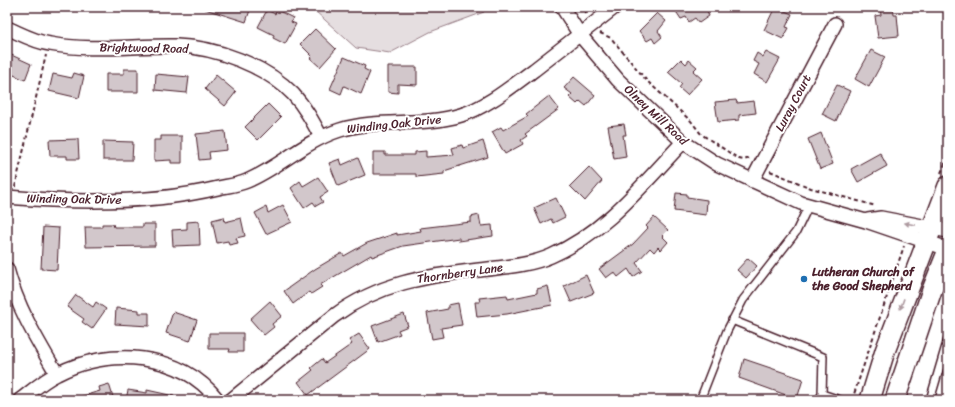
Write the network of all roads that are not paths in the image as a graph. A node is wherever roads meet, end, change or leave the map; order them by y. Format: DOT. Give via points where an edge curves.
graph roads {
  1 [pos="562,7"];
  2 [pos="615,7"];
  3 [pos="835,24"];
  4 [pos="7,28"];
  5 [pos="580,35"];
  6 [pos="321,137"];
  7 [pos="683,142"];
  8 [pos="752,181"];
  9 [pos="948,186"];
  10 [pos="9,199"];
  11 [pos="809,205"];
  12 [pos="935,233"];
  13 [pos="948,250"];
  14 [pos="7,269"];
  15 [pos="732,320"];
  16 [pos="948,339"];
  17 [pos="57,374"];
  18 [pos="821,397"];
  19 [pos="20,400"];
  20 [pos="218,400"];
  21 [pos="231,400"];
  22 [pos="700,400"];
  23 [pos="840,400"];
  24 [pos="870,400"];
  25 [pos="895,400"];
  26 [pos="930,400"];
  1 -- 5 [label="street, Olney Mill Road"];
  2 -- 5 [label="street, Winding Oak Drive"];
  3 -- 8 [label="street, Luray Court"];
  4 -- 6 [label="street, Brightwood Road" via="48,44 71,47 179,46 211,50 247,63 292,93 308,112"];
  5 -- 6 [label="street, Winding Oak Drive" via="515,84 480,107 462,115 364,125"];
  5 -- 7 [label="street, Olney Mill Road" via="618,80"];
  6 -- 10 [label="street, Winding Oak Drive" via="246,181 188,196 154,200"];
  7 -- 8 [label="street, Olney Mill Road" via="717,164"];
  7 -- 21 [label="street, Thornberry Lane" via="611,218 573,245 532,262 510,267 426,276 372,294 334,316"];
  8 -- 11 [label="street, Olney Mill Road"];
  9 -- 12 [label="main road"];
  11 -- 12 [label="street, Olney Mill Road" via="866,221"];
  11 -- 15 [label="lane" via="796,232 743,300"];
  12 -- 13 [label="street, Olney Mill Road"];
  12 -- 24 [label="main road, one-way" via="885,351"];
  13 -- 25 [label="main road"];
  14 -- 17 [label="street" via="13,292 30,329"];
  15 -- 18 [label="lane" via="823,357"];
  15 -- 22 [label="lane"];
  16 -- 26 [label="lane"];
  17 -- 19 [label="street"];
  17 -- 20 [label="street" via="80,364 104,358 125,356 149,359 192,376"];
  18 -- 23 [label="lane"];
}
